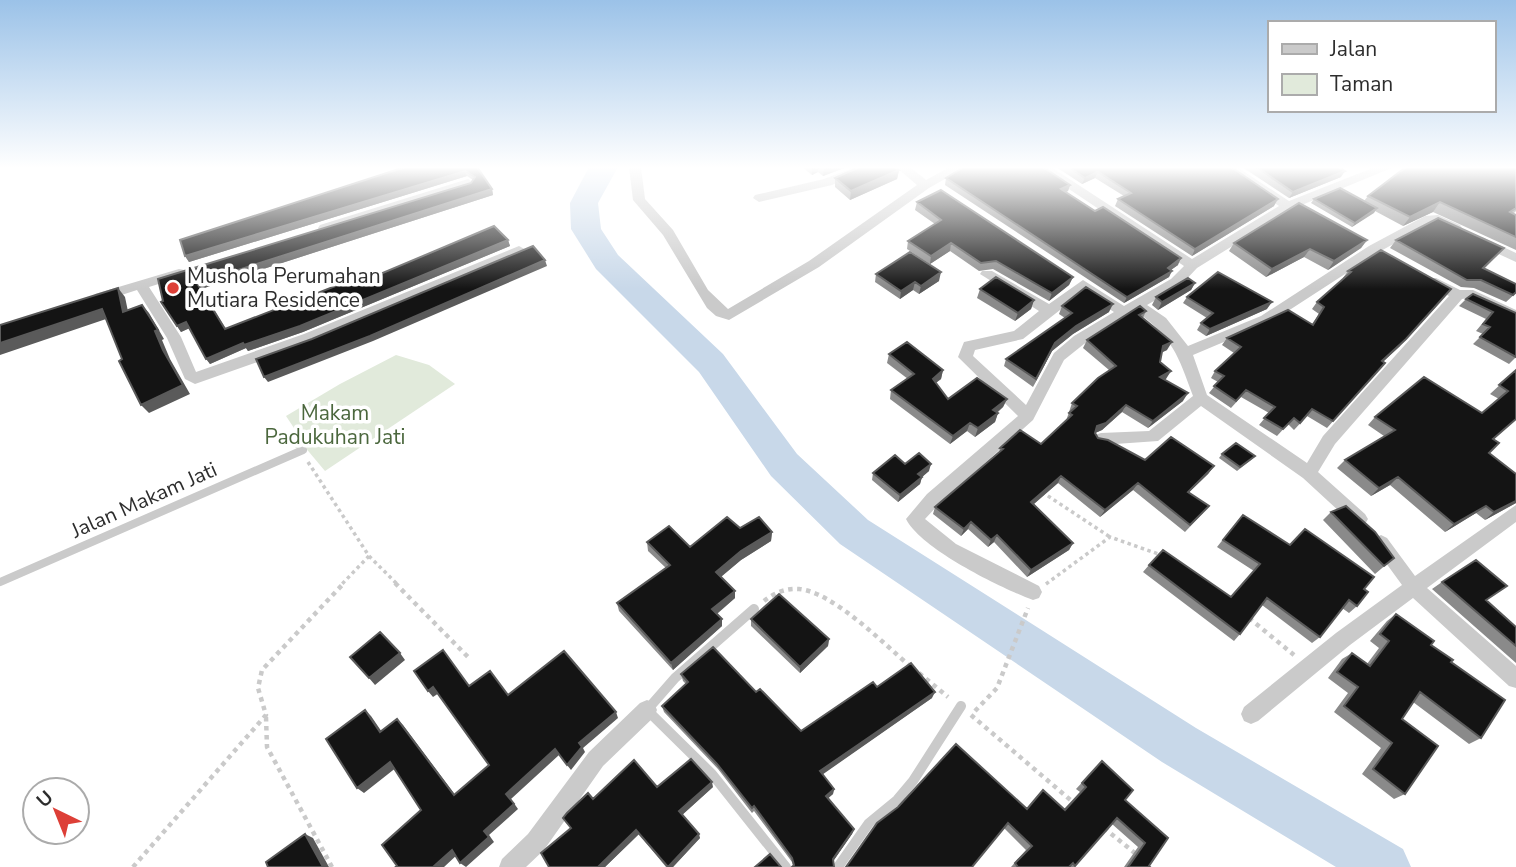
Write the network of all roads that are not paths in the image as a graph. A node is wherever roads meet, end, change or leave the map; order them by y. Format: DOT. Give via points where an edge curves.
graph roads {
  1 [pos="390,207"];
  2 [pos="646,207"];
  3 [pos="895,207"];
  4 [pos="1104,207"];
  5 [pos="1293,207"];
  6 [pos="305,234"];
  7 [pos="1356,239"];
  8 [pos="1374,249"];
  9 [pos="519,250"];
  10 [pos="1516,258"];
  11 [pos="1392,259"];
  12 [pos="1192,265"];
  13 [pos="189,270"];
  14 [pos="1413,271"];
  15 [pos="987,274"];
  16 [pos="140,284"];
  17 [pos="1458,295"];
  18 [pos="80,302"];
  19 [pos="1130,309"];
  20 [pos="1048,310"];
  21 [pos="1516,316"];
  22 [pos="1185,353"];
  23 [pos="1201,398"];
  24 [pos="1028,416"];
  25 [pos="1101,439"];
  26 [pos="303,450"];
  27 [pos="1309,473"];
  28 [pos="1516,512"];
  29 [pos="0,582"];
  30 [pos="1414,589"];
  31 [pos="1033,592"];
  32 [pos="754,609"];
  33 [pos="1516,679"];
  34 [pos="961,706"];
  35 [pos="647,710"];
  36 [pos="1251,714"];
  37 [pos="510,867"];
  38 [pos="786,867"];
  39 [pos="838,867"];
  1 -- 6 [label="street"];
  2 -- 3 [label="street" via="724,315 814,264"];
  4 -- 12 [label="street"];
  5 -- 12 [label="street"];
  7 -- 8 [label="street"];
  8 -- 10 [label="street" via="1432,218"];
  8 -- 11 [label="street"];
  8 -- 22 [label="street" via="1266,319"];
  9 -- 16 [label="street" via="309,338 195,378"];
  12 -- 19 [label="street" via="1176,282"];
  13 -- 16 [label="street"];
  14 -- 17 [label="street"];
  15 -- 20 [label="street"];
  16 -- 18 [label="street"];
  17 -- 21 [label="street" via="1468,293"];
  17 -- 27 [label="street" via="1329,440"];
  19 -- 20 [label="street" via="1077,281"];
  19 -- 22 [label="street" via="1161,323"];
  19 -- 24 [label="street" via="1059,356"];
  20 -- 24 [label="street" via="1017,335 973,344 964,353"];
  22 -- 23 [label="street"];
  23 -- 25 [label="street" via="1152,437"];
  23 -- 27 [label="street"];
  24 -- 31 [label="street" via="915,519 941,543"];
  26 -- 29 [label="lane, Jalan Makam Jati"];
  27 -- 30 [label="street" via="1374,533"];
  28 -- 30 [label="street"];
  30 -- 33 [label="street"];
  30 -- 36 [label="street" via="1343,639"];
  32 -- 35 [label="lane" via="675,678"];
  34 -- 39 [label="lane" via="913,781 869,823"];
  35 -- 37 [label="street" via="597,760 536,842"];
  35 -- 38 [label="lane" via="712,774"];
}
